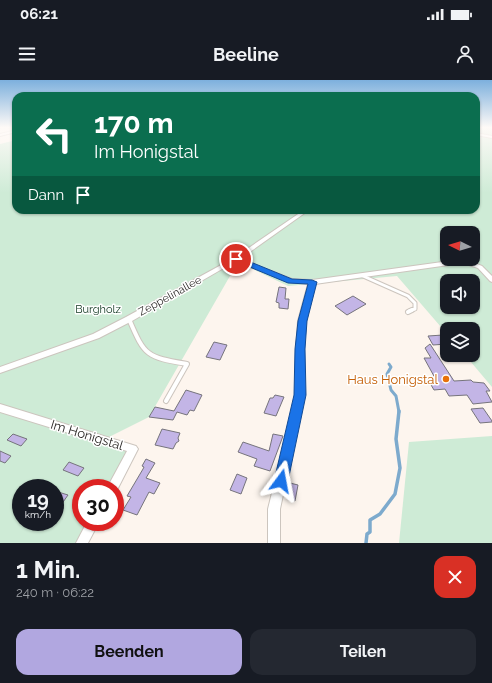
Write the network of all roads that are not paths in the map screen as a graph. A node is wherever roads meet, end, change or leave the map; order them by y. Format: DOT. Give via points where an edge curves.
graph roads {
  1 [pos="301,214"];
  2 [pos="236,259"];
  3 [pos="363,276"];
  4 [pos="492,280"];
  5 [pos="312,282"];
  6 [pos="408,312"];
  7 [pos="129,319"];
  8 [pos="0,370"];
  9 [pos="166,401"];
  10 [pos="0,408"];
  11 [pos="117,479"];
  12 [pos="88,531"];
  13 [pos="82,543"];
  14 [pos="274,543"];
  1 -- 2 [label="street, Zeppelinallee"];
  2 -- 5 [label="street" via="291,281"];
  2 -- 7 [label="street, Zeppelinallee"];
  3 -- 4 [label="street" via="464,261 480,267"];
  3 -- 5 [label="street"];
  3 -- 6 [label="lane" via="408,296 415,304 415,309"];
  5 -- 14 [label="street" via="302,321 300,395 274,509"];
  7 -- 8 [label="street, Zeppelinallee" via="96,336"];
  7 -- 9 [label="lane" via="140,345 147,352 187,364"];
  10 -- 11 [label="street, Im Honigstal" via="133,449"];
  12 -- 13 [label="street"];
}
